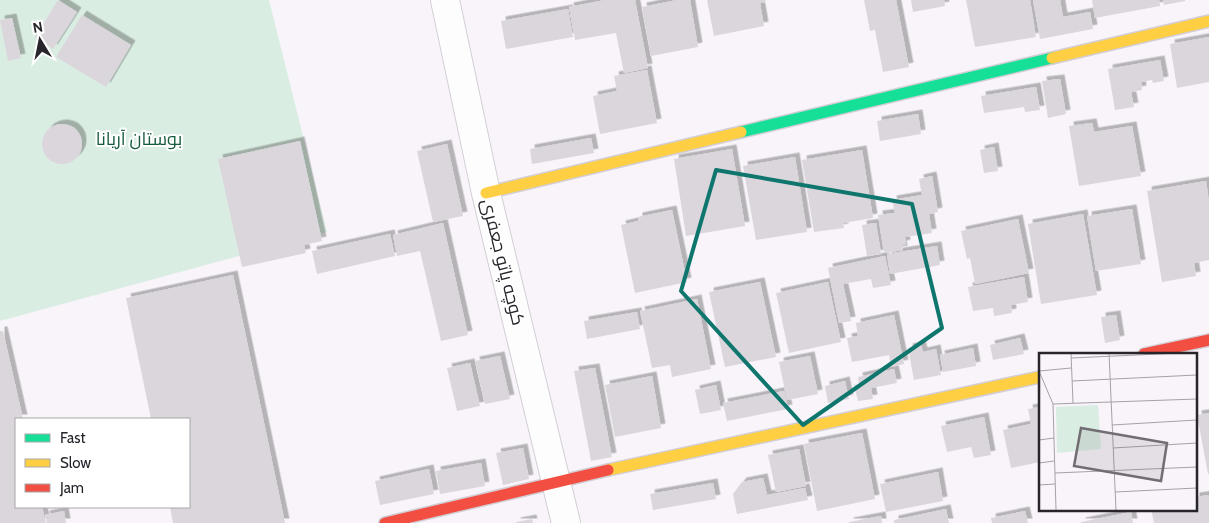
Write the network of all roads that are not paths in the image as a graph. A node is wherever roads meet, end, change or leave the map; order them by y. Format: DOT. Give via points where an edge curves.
graph roads {
  1 [pos="445,0"];
  2 [pos="1209,21"];
  3 [pos="486,193"];
  4 [pos="1209,340"];
  5 [pos="1149,353"];
  6 [pos="1039,377"];
  7 [pos="557,482"];
  8 [pos="385,523"];
  9 [pos="566,523"];
  1 -- 3 [label="street, کوچه پاتو جعفری"];
  2 -- 3 [label="street"];
  3 -- 7 [label="street, کوچه پاتو جعفری"];
  4 -- 5 [label="street"];
  6 -- 7 [label="street"];
  7 -- 8 [label="street"];
  7 -- 9 [label="street, کوچه پاتو جعفری"];
}
